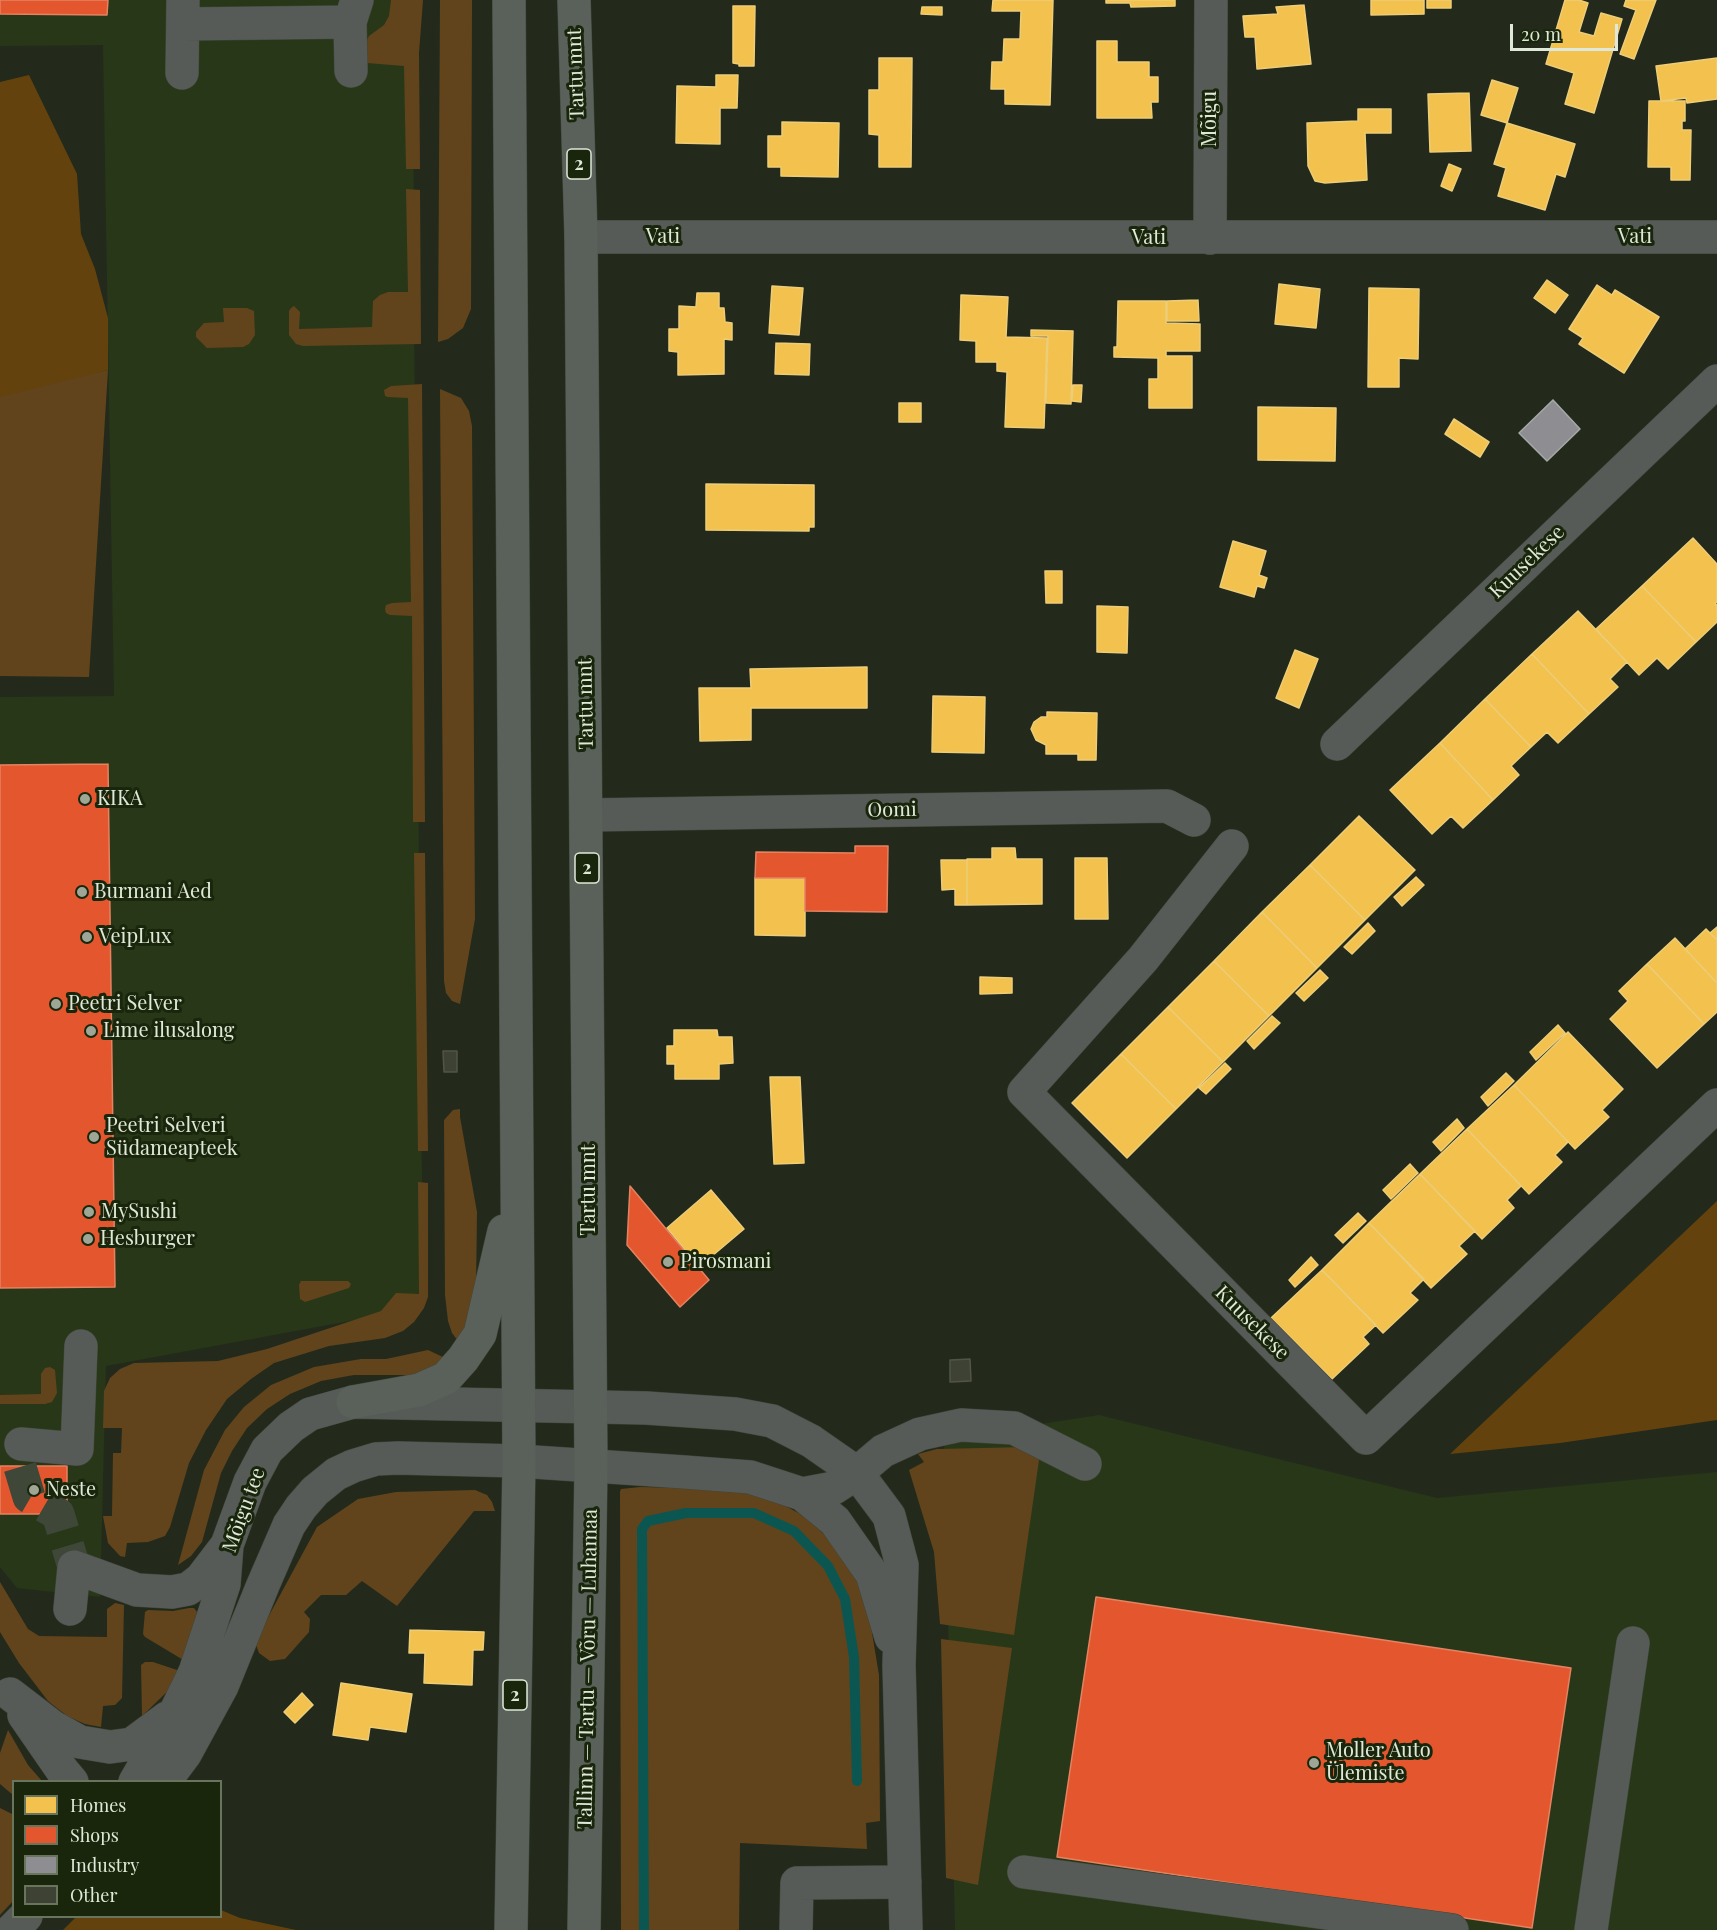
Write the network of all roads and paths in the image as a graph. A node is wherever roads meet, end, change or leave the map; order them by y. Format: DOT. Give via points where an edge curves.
graph roads {
  1 [pos="509,0"];
  2 [pos="574,0"];
  3 [pos="1210,0"];
  4 [pos="251,11"];
  5 [pos="353,11"];
  6 [pos="183,12"];
  7 [pos="351,71"];
  8 [pos="182,73"];
  9 [pos="581,237"];
  10 [pos="1717,237"];
  11 [pos="1210,238"];
  12 [pos="1717,381"];
  13 [pos="1338,744"];
  14 [pos="1181,813"];
  15 [pos="587,815"];
  16 [pos="1232,846"];
  17 [pos="1717,1105"];
  18 [pos="517,1174"];
  19 [pos="81,1346"];
  20 [pos="353,1402"];
  21 [pos="518,1407"];
  22 [pos="591,1408"];
  23 [pos="14,1451"];
  24 [pos="519,1461"];
  25 [pos="1084,1464"];
  26 [pos="591,1466"];
  27 [pos="857,1473"];
  28 [pos="802,1494"];
  29 [pos="227,1545"];
  30 [pos="70,1609"];
  31 [pos="1633,1643"];
  32 [pos="899,1665"];
  33 [pos="5,1685"];
  34 [pos="177,1708"];
  35 [pos="70,1780"];
  36 [pos="136,1780"];
  37 [pos="166,1780"];
  38 [pos="1024,1872"];
  39 [pos="905,1882"];
  40 [pos="25,1918"];
  41 [pos="12,1930"];
  42 [pos="511,1930"];
  43 [pos="584,1930"];
  44 [pos="796,1930"];
  45 [pos="906,1930"];
  46 [pos="1452,1930"];
  47 [pos="1591,1930"];
  1 -- 18 [label="highway, 2"];
  2 -- 9 [label="highway, Tartu mnt / 2"];
  3 -- 11 [label="street, Mõigu"];
  4 -- 5 [label="street"];
  4 -- 6 [label="street"];
  5 -- 7 [label="street"];
  6 -- 8 [label="street"];
  9 -- 11 [label="street, Vati"];
  9 -- 15 [label="highway, Tartu mnt / 2"];
  10 -- 11 [label="street, Vati"];
  12 -- 13 [label="street, Kuusekese"];
  14 -- 15 [label="street, Oomi"];
  15 -- 22 [label="highway, Tartu mnt / 2"];
  16 -- 17 [label="street, Kuusekese" via="1143,959 1024,1092 1366,1438"];
  18 -- 20 [label="highway" via="480,1334 463,1359 446,1378 419,1390"];
  18 -- 21 [label="highway, 2"];
  19 -- 23 [label="street" via="77,1449"];
  20 -- 21 [label="street, Mõigu tee"];
  20 -- 29 [label="street, Mõigu tee" via="310,1414 267,1450 250,1482"];
  21 -- 22 [label="street, Mõigu tee"];
  21 -- 24 [label="highway, 2"];
  22 -- 26 [label="highway, Tallinn — Tartu — Võru — Luhamaa / 2"];
  22 -- 27 [label="street, Mõigu tee" via="735,1414 772,1421 811,1441"];
  24 -- 26 [label="street"];
  24 -- 37 [label="street" via="376,1459 336,1474 315,1491 289,1525 222,1686 185,1754"];
  24 -- 42 [label="highway, 2"];
  25 -- 27 [label="street" via="1014,1428 961,1425 920,1434 883,1450"];
  26 -- 28 [label="street" via="750,1477"];
  26 -- 43 [label="highway, Tallinn — Tartu — Võru — Luhamaa / 2"];
  27 -- 28 [label="street" via="834,1488"];
  27 -- 32 [label="street, Mõigu tee" via="888,1516 902,1565"];
  28 -- 32 [label="street" via="835,1521 872,1574"];
  29 -- 30 [label="street" via="201,1578 188,1589 172,1592 137,1590 74,1567"];
  29 -- 34 [label="street, Mõigu tee" via="224,1584 195,1672"];
  31 -- 47 [label="street"];
  32 -- 39 [label="street"];
  33 -- 34 [label="street" via="53,1727 80,1742 110,1747 132,1744"];
  33 -- 35 [label="street"];
  34 -- 36 [label="street, Mõigu tee"];
  38 -- 46 [label="street"];
  39 -- 44 [label="street" via="797,1884"];
  39 -- 45 [label="street"];
  40 -- 41 [label="street"];
}
